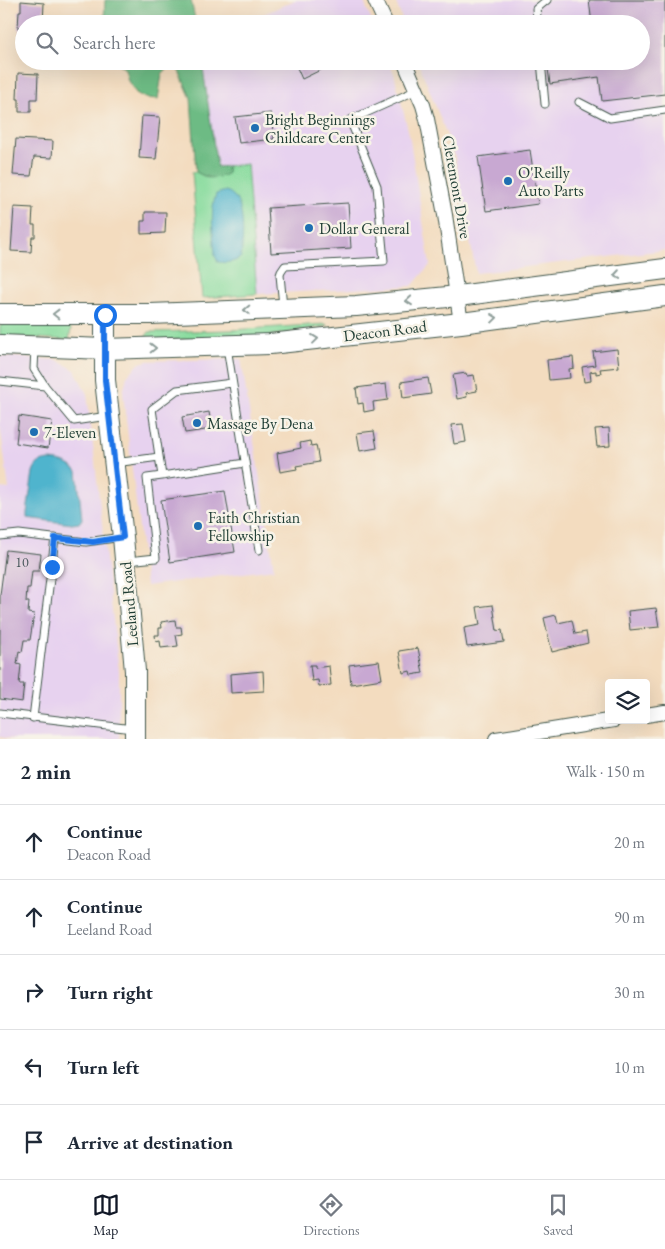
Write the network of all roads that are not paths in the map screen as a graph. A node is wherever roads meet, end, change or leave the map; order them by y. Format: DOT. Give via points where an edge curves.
graph roads {
  1 [pos="375,0"];
  2 [pos="546,0"];
  3 [pos="382,15"];
  4 [pos="537,15"];
  5 [pos="408,70"];
  6 [pos="542,70"];
  7 [pos="417,90"];
  8 [pos="579,102"];
  9 [pos="545,104"];
  10 [pos="665,110"];
  11 [pos="665,269"];
  12 [pos="458,296"];
  13 [pos="665,296"];
  14 [pos="284,309"];
  15 [pos="0,314"];
  16 [pos="105,315"];
  17 [pos="461,322"];
  18 [pos="0,345"];
  19 [pos="35,347"];
  20 [pos="227,347"];
  21 [pos="104,349"];
  22 [pos="0,381"];
  23 [pos="232,383"];
  24 [pos="45,386"];
  25 [pos="109,416"];
  26 [pos="159,457"];
  27 [pos="114,463"];
  28 [pos="245,463"];
  29 [pos="162,476"];
  30 [pos="0,536"];
  31 [pos="123,537"];
  32 [pos="55,538"];
  33 [pos="259,550"];
  34 [pos="125,562"];
  35 [pos="665,712"];
  36 [pos="0,713"];
  37 [pos="650,714"];
  38 [pos="33,718"];
  39 [pos="605,721"];
  40 [pos="136,734"];
  41 [pos="496,739"];
  1 -- 3 [label="street"];
  2 -- 4 [label="lane" via="536,9"];
  5 -- 7 [label="street, Cleremont Drive"];
  6 -- 9 [label="lane"];
  7 -- 12 [label="street, Cleremont Drive" via="427,119"];
  7 -- 14 [label="lane" via="350,120 377,186 384,261 286,266 280,276"];
  8 -- 10 [label="lane" via="610,118"];
  11 -- 12 [label="main road, Deacon Road, one-way"];
  12 -- 14 [label="main road, Deacon Road, one-way"];
  12 -- 17 [label="street, Cleremont Drive"];
  17 -- 13 [label="main road, Deacon Road, one-way"];
  14 -- 16 [label="main road, Deacon Road, one-way"];
  16 -- 15 [label="main road, Deacon Road, one-way"];
  16 -- 21 [label="main road"];
  20 -- 17 [label="main road, Deacon Road, one-way"];
  18 -- 19 [label="main road, Deacon Road"];
  19 -- 21 [label="main road, Deacon Road"];
  19 -- 24 [label="lane" via="34,369"];
  21 -- 20 [label="main road, Deacon Road, one-way"];
  20 -- 23 [label="lane"];
  21 -- 25 [label="main road, Leeland Road"];
  22 -- 24 [label="lane"];
  23 -- 26 [label="lane" via="176,390 152,409"];
  23 -- 28 [label="lane"];
  24 -- 25 [label="lane" via="74,421"];
  25 -- 27 [label="main road, Leeland Road"];
  26 -- 27 [label="lane"];
  26 -- 29 [label="lane"];
  27 -- 31 [label="main road, Leeland Road"];
  28 -- 29 [label="lane"];
  28 -- 33 [label="lane"];
  29 -- 34 [label="lane" via="147,478 156,558"];
  30 -- 32 [label="lane" via="15,533"];
  31 -- 32 [label="lane" via="93,542"];
  31 -- 34 [label="main road, Leeland Road"];
  32 -- 38 [label="lane"];
  34 -- 40 [label="main road, Leeland Road" via="135,671"];
  35 -- 37 [label="street"];
  36 -- 38 [label="lane"];
  38 -- 40 [label="lane"];
  39 -- 41 [label="street"];
}
